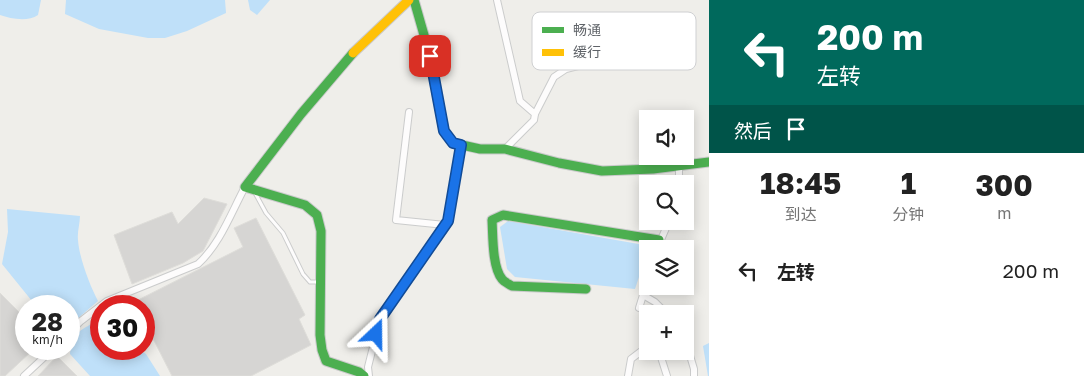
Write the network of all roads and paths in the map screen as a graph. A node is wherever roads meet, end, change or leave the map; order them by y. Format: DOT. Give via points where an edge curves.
graph roads {
  1 [pos="410,0"];
  2 [pos="414,0"];
  3 [pos="497,0"];
  4 [pos="564,70"];
  5 [pos="409,112"];
  6 [pos="535,114"];
  7 [pos="461,145"];
  8 [pos="505,149"];
  9 [pos="709,162"];
  10 [pos="694,164"];
  11 [pos="679,165"];
  12 [pos="679,175"];
  13 [pos="249,188"];
  14 [pos="445,225"];
  15 [pos="639,240"];
  16 [pos="320,282"];
  17 [pos="586,289"];
  18 [pos="643,295"];
  19 [pos="640,305"];
  20 [pos="658,305"];
  21 [pos="80,321"];
  22 [pos="639,353"];
  23 [pos="41,360"];
  24 [pos="662,360"];
  25 [pos="691,360"];
  26 [pos="24,376"];
  27 [pos="364,376"];
  28 [pos="369,376"];
  29 [pos="628,376"];
  30 [pos="667,376"];
  31 [pos="694,376"];
  1 -- 13 [label="street" via="345,60 301,114"];
  2 -- 7 [label="street" via="430,56 444,131 453,143"];
  3 -- 6 [label="street" via="520,101"];
  4 -- 6 [label="street" via="554,77"];
  5 -- 14 [label="street" via="396,220"];
  6 -- 8 [label="street" via="534,120"];
  7 -- 8 [label="street"];
  7 -- 14 [label="street"];
  8 -- 11 [label="street" via="602,170"];
  9 -- 10 [label="street"];
  11 -- 12 [label="street"];
  13 -- 16 [label="lane" via="283,233 303,274 310,282"];
  13 -- 16 [label="street" via="305,205 316,215 321,231"];
  13 -- 21 [label="street" via="206,257 198,264 107,301"];
  14 -- 28 [label="street" via="380,319 368,366"];
  15 -- 17 [label="street" via="503,214 492,220 493,245 502,279 512,286"];
  16 -- 27 [label="street" via="320,335 326,362"];
  18 -- 19 [label="street"];
  18 -- 20 [label="street"];
  22 -- 29 [label="street" via="631,359"];
  23 -- 26 [label="street"];
  24 -- 30 [label="street"];
  25 -- 31 [label="street"];
}
